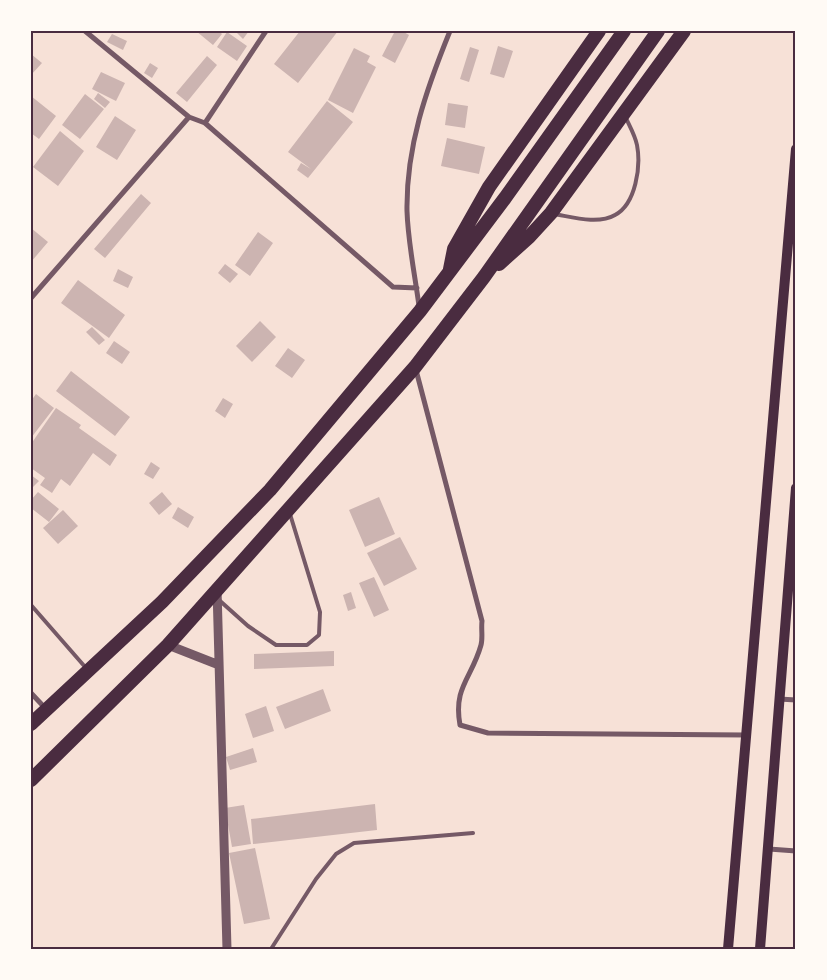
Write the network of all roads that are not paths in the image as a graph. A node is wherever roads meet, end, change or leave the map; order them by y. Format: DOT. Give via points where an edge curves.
graph roads {
  1 [pos="85,31"];
  2 [pos="266,31"];
  3 [pos="450,31"];
  4 [pos="599,31"];
  5 [pos="624,31"];
  6 [pos="658,31"];
  7 [pos="684,31"];
  8 [pos="624,114"];
  9 [pos="189,116"];
  10 [pos="204,124"];
  11 [pos="796,149"];
  12 [pos="551,214"];
  13 [pos="449,272"];
  14 [pos="484,277"];
  15 [pos="417,288"];
  16 [pos="31,298"];
  17 [pos="420,311"];
  18 [pos="416,367"];
  19 [pos="796,488"];
  20 [pos="289,512"];
  21 [pos="217,594"];
  22 [pos="31,605"];
  23 [pos="168,645"];
  24 [pos="220,665"];
  25 [pos="88,670"];
  26 [pos="31,693"];
  27 [pos="779,699"];
  28 [pos="796,700"];
  29 [pos="46,709"];
  30 [pos="31,724"];
  31 [pos="747,735"];
  32 [pos="31,780"];
  33 [pos="474,833"];
  34 [pos="769,850"];
  35 [pos="796,851"];
  36 [pos="227,949"];
  37 [pos="271,949"];
  38 [pos="728,949"];
  39 [pos="760,949"];
  1 -- 9 [label="street"];
  2 -- 10 [label="street"];
  3 -- 15 [label="street" via="428,84 410,161 407,211"];
  4 -- 13 [label="highway" via="489,187 454,249"];
  5 -- 13 [label="highway"];
  6 -- 14 [label="highway"];
  7 -- 8 [label="highway"];
  8 -- 12 [label="highway"];
  8 -- 12 [label="lane" via="637,144 638,166 634,189 626,206 614,216 585,220"];
  9 -- 10 [label="street"];
  9 -- 16 [label="street"];
  10 -- 15 [label="street" via="393,287"];
  11 -- 31 [label="main road"];
  12 -- 14 [label="highway"];
  13 -- 17 [label="highway"];
  14 -- 18 [label="highway"];
  15 -- 17 [label="street"];
  17 -- 25 [label="highway" via="270,490 162,602"];
  18 -- 20 [label="highway"];
  18 -- 31 [label="street" via="482,621 481,644 460,689 457,709 460,726 488,733"];
  19 -- 27 [label="main road"];
  20 -- 21 [label="highway"];
  20 -- 21 [label="lane" via="320,612 319,635 307,645 276,646 248,626"];
  21 -- 23 [label="highway"];
  21 -- 24 [label="street"];
  22 -- 25 [label="lane"];
  23 -- 24 [label="street"];
  23 -- 32 [label="highway"];
  24 -- 36 [label="street"];
  25 -- 29 [label="highway"];
  26 -- 29 [label="street"];
  27 -- 28 [label="street"];
  27 -- 34 [label="main road"];
  29 -- 30 [label="highway"];
  31 -- 38 [label="main road"];
  33 -- 37 [label="lane" via="354,843 336,854 316,879"];
  34 -- 35 [label="street"];
  34 -- 39 [label="main road"];
}
